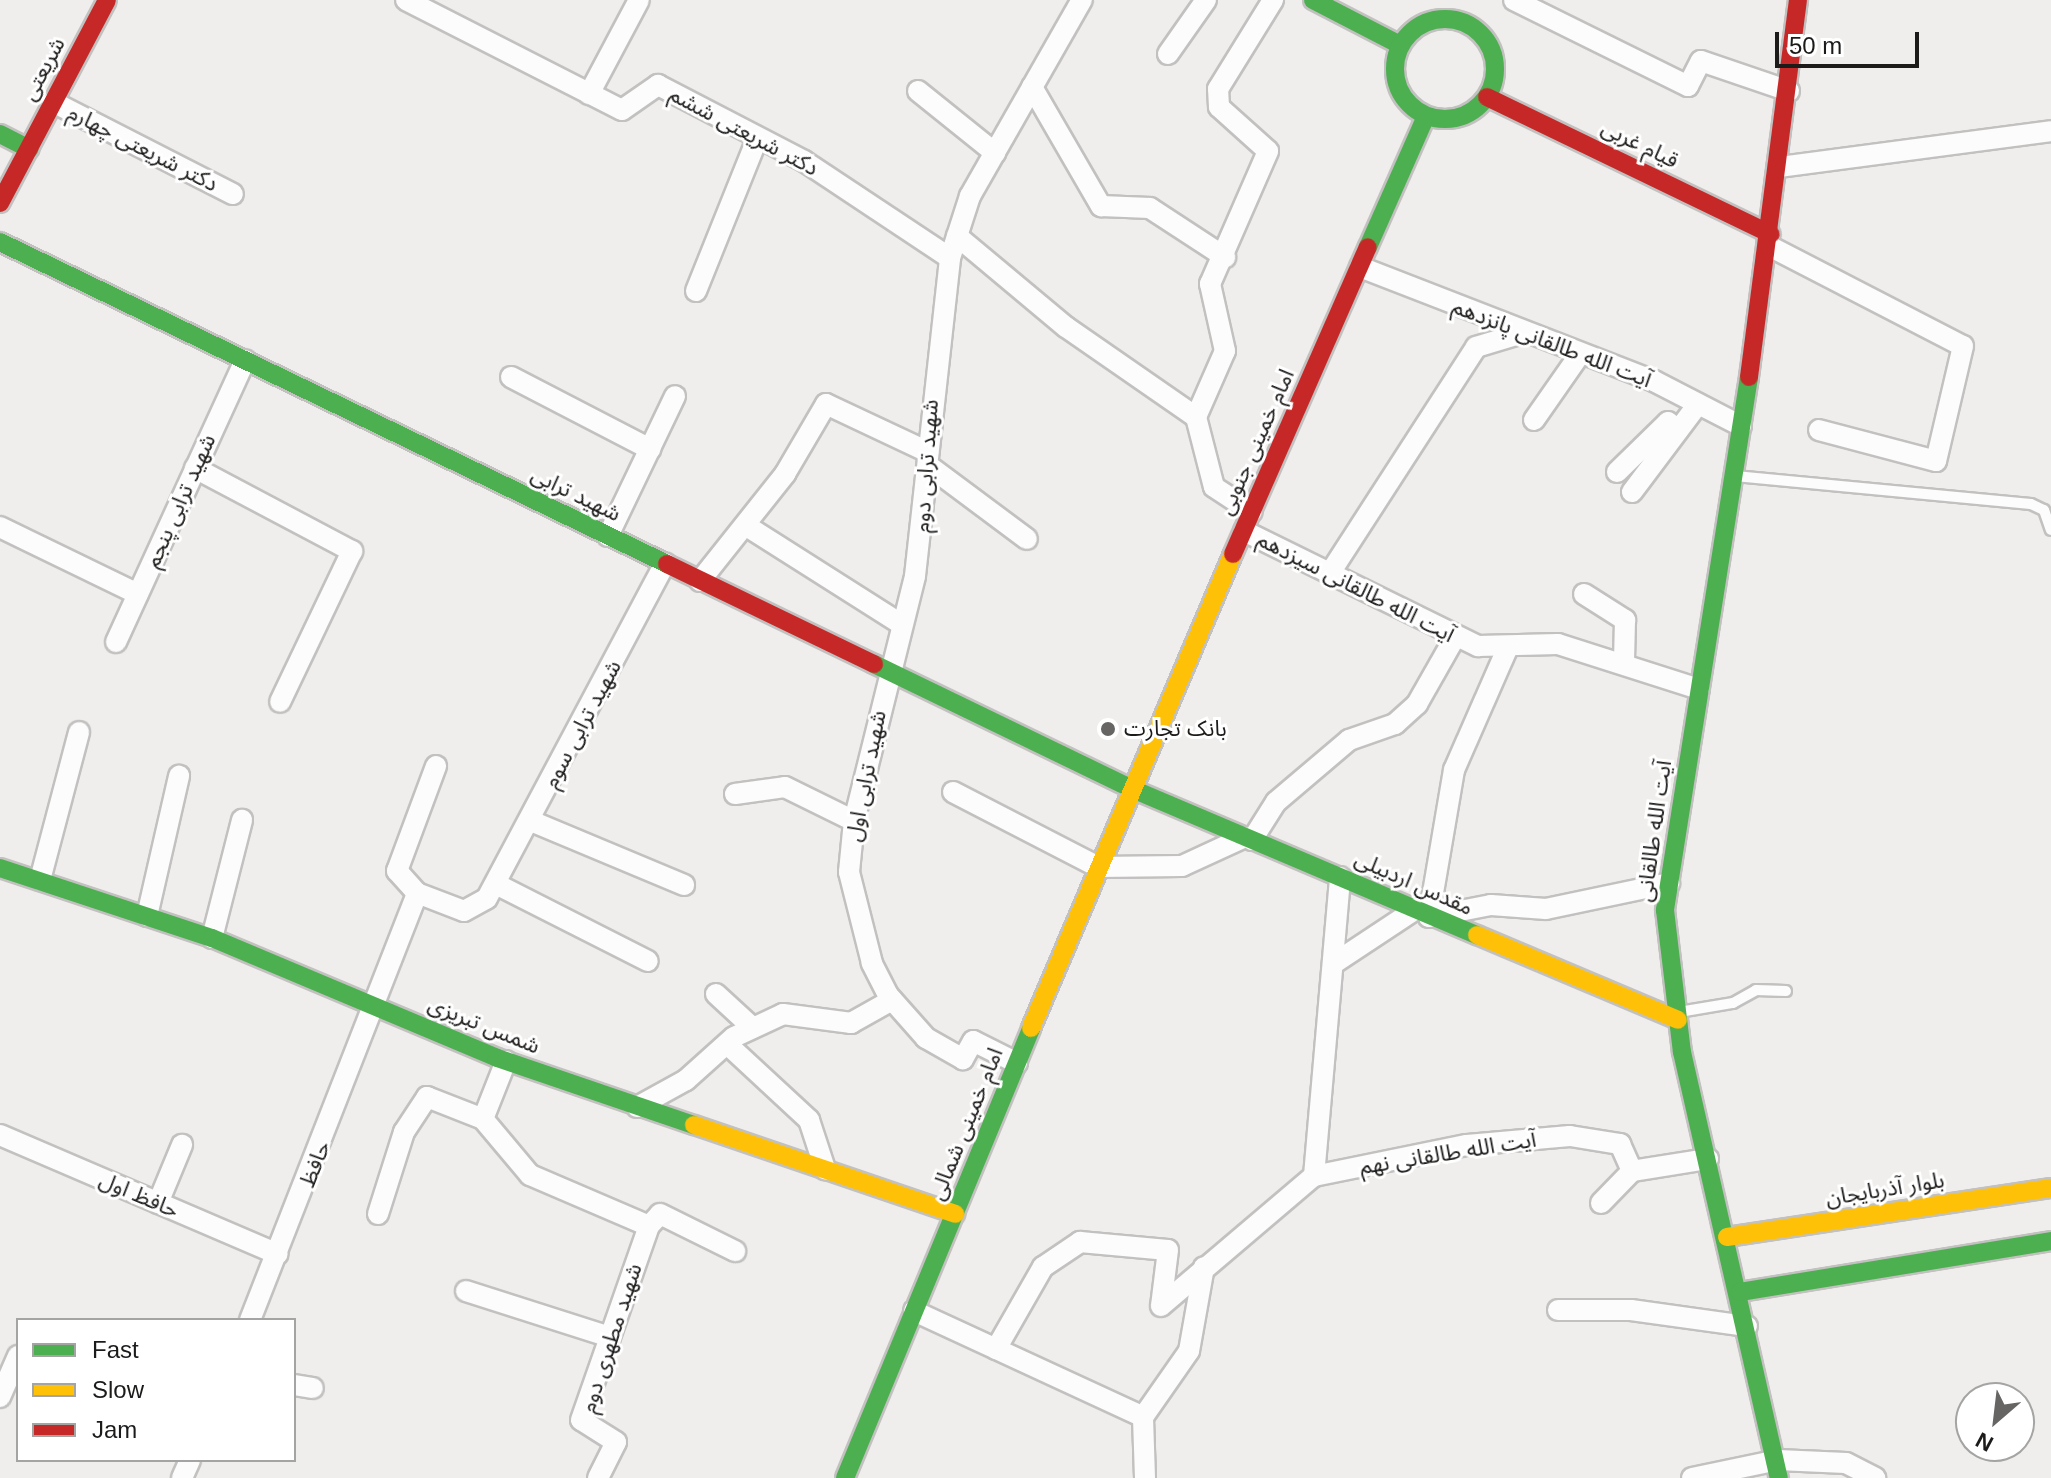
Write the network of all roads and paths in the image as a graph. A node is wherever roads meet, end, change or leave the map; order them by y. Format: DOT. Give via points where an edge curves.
graph roads {
  1 [pos="406,0"];
  2 [pos="639,0"];
  3 [pos="1082,0"];
  4 [pos="1206,0"];
  5 [pos="1273,0"];
  6 [pos="1313,0"];
  7 [pos="1464,0"];
  8 [pos="1514,0"];
  9 [pos="1798,0"];
  10 [pos="103,1"];
  11 [pos="1456,19"];
  12 [pos="1400,45"];
  13 [pos="1168,54"];
  14 [pos="1032,87"];
  15 [pos="918,91"];
  16 [pos="1789,91"];
  17 [pos="589,94"];
  18 [pos="1487,97"];
  19 [pos="53,102"];
  20 [pos="1426,116"];
  21 [pos="2051,131"];
  22 [pos="0,134"];
  23 [pos="757,139"];
  24 [pos="29,149"];
  25 [pos="995,153"];
  26 [pos="1779,167"];
  27 [pos="233,194"];
  28 [pos="0,203"];
  29 [pos="957,236"];
  30 [pos="1770,240"];
  31 [pos="0,242"];
  32 [pos="1225,257"];
  33 [pos="950,258"];
  34 [pos="1360,267"];
  35 [pos="696,291"];
  36 [pos="1519,334"];
  37 [pos="1578,357"];
  38 [pos="245,360"];
  39 [pos="511,377"];
  40 [pos="675,396"];
  41 [pos="1698,404"];
  42 [pos="1196,417"];
  43 [pos="1534,420"];
  44 [pos="1741,426"];
  45 [pos="1678,430"];
  46 [pos="1819,430"];
  47 [pos="650,449"];
  48 [pos="929,459"];
  49 [pos="195,468"];
  50 [pos="1617,472"];
  51 [pos="1733,476"];
  52 [pos="1632,492"];
  53 [pos="1248,522"];
  54 [pos="745,525"];
  55 [pos="0,527"];
  56 [pos="2051,530"];
  57 [pos="608,536"];
  58 [pos="1027,539"];
  59 [pos="665,563"];
  60 [pos="1330,573"];
  61 [pos="700,581"];
  62 [pos="138,594"];
  63 [pos="1584,594"];
  64 [pos="901,624"];
  65 [pos="1455,637"];
  66 [pos="116,642"];
  67 [pos="1508,647"];
  68 [pos="1624,662"];
  69 [pos="888,670"];
  70 [pos="1699,689"];
  71 [pos="280,702"];
  72 [pos="79,732"];
  73 [pos="436,766"];
  74 [pos="179,776"];
  75 [pos="1130,788"];
  76 [pos="953,792"];
  77 [pos="735,794"];
  78 [pos="242,820"];
  79 [pos="531,821"];
  80 [pos="854,821"];
  81 [pos="1248,838"];
  82 [pos="1098,867"];
  83 [pos="0,868"];
  84 [pos="1340,877"];
  85 [pos="40,880"];
  86 [pos="1669,883"];
  87 [pos="496,884"];
  88 [pos="684,885"];
  89 [pos="417,893"];
  90 [pos="1423,913"];
  91 [pos="147,916"];
  92 [pos="212,938"];
  93 [pos="648,961"];
  94 [pos="1336,962"];
  95 [pos="1786,991"];
  96 [pos="716,994"];
  97 [pos="892,1000"];
  98 [pos="378,1007"];
  99 [pos="1678,1016"];
  100 [pos="753,1028"];
  101 [pos="727,1044"];
  102 [pos="506,1061"];
  103 [pos="1017,1063"];
  104 [pos="637,1107"];
  105 [pos="483,1119"];
  106 [pos="0,1135"];
  107 [pos="182,1145"];
  108 [pos="1708,1159"];
  109 [pos="825,1169"];
  110 [pos="1632,1171"];
  111 [pos="1314,1176"];
  112 [pos="2051,1188"];
  113 [pos="158,1203"];
  114 [pos="1601,1203"];
  115 [pos="378,1214"];
  116 [pos="955,1214"];
  117 [pos="649,1226"];
  118 [pos="1727,1237"];
  119 [pos="2051,1241"];
  120 [pos="735,1251"];
  121 [pos="278,1254"];
  122 [pos="1204,1267"];
  123 [pos="466,1291"];
  124 [pos="1740,1292"];
  125 [pos="1558,1310"];
  126 [pos="914,1311"];
  127 [pos="251,1318"];
  128 [pos="1747,1326"];
  129 [pos="610,1337"];
  130 [pos="996,1349"];
  131 [pos="16,1361"];
  132 [pos="0,1397"];
  133 [pos="1143,1417"];
  134 [pos="1779,1469"];
  135 [pos="598,1478"];
  136 [pos="845,1478"];
  137 [pos="1145,1478"];
  138 [pos="1692,1478"];
  139 [pos="1875,1478"];
  1 -- 17 [label="street, دکتر شریعتی ششم"];
  2 -- 17 [label="street"];
  3 -- 14 [label="street, شهید ترابی دوم"];
  4 -- 13 [label="street"];
  5 -- 32 [label="street" via="1218,89 1219,107 1268,151"];
  6 -- 12 [label="main road"];
  7 -- 11 [label="main road"];
  8 -- 16 [label="street" via="1688,86 1701,61"];
  9 -- 16 [label="main road, آیت الله طالقانی"];
  10 -- 19 [label="main road, شریعتی"];
  11 -- 12 [label="main road" via="1423,23"];
  11 -- 18 [label="main road" via="1492,50"];
  12 -- 20 [label="main road" via="1395,78 1401,94"];
  14 -- 25 [label="street, شهید ترابی دوم"];
  14 -- 32 [label="street" via="1101,206 1150,208"];
  15 -- 25 [label="street"];
  16 -- 26 [label="main road, آیت الله طالقانی"];
  17 -- 23 [label="street, دکتر شریعتی ششم" via="629,110 658,85"];
  18 -- 20 [label="main road" via="1460,117"];
  18 -- 30 [label="main road, قیام غربی"];
  19 -- 24 [label="main road, شریعتی"];
  19 -- 27 [label="street, دکتر شریعتی چهارم"];
  20 -- 34 [label="main road, امام خمینی جنوبی"];
  21 -- 26 [label="street"];
  22 -- 24 [label="main road"];
  23 -- 33 [label="street, دکتر شریعتی ششم" via="804,161"];
  23 -- 35 [label="street"];
  24 -- 28 [label="main road, شریعتی"];
  25 -- 29 [label="street, شهید ترابی دوم"];
  26 -- 30 [label="main road, آیت الله طالقانی"];
  29 -- 33 [label="street, شهید ترابی دوم"];
  29 -- 42 [label="street" via="1066,327"];
  30 -- 44 [label="main road, آیت الله طالقانی"];
  30 -- 46 [label="street" via="1963,346 1936,461"];
  31 -- 38 [label="main road, شهید ترابی"];
  32 -- 42 [label="street" via="1207,295 1225,351"];
  33 -- 48 [label="street, شهید ترابی دوم"];
  34 -- 36 [label="street, آیت الله طالقانی پانزدهم"];
  34 -- 53 [label="main road, امام خمینی جنوبی"];
  36 -- 37 [label="street, آیت الله طالقانی پانزدهم"];
  36 -- 60 [label="street" via="1476,347"];
  37 -- 41 [label="street, آیت الله طالقانی پانزدهم"];
  37 -- 43 [label="street"];
  38 -- 49 [label="street, شهید ترابی پنجم"];
  38 -- 57 [label="main road, شهید ترابی"];
  39 -- 47 [label="street"];
  40 -- 47 [label="street"];
  41 -- 44 [label="street, آیت الله طالقانی پانزدهم"];
  41 -- 45 [label="street"];
  42 -- 53 [label="street, آیت الله طالقانی سیزدهم" via="1214,487"];
  44 -- 51 [label="main road, آیت الله طالقانی"];
  45 -- 50 [label="street" via="1668,422"];
  45 -- 52 [label="street"];
  47 -- 57 [label="street"];
  48 -- 54 [label="street" via="826,404"];
  48 -- 58 [label="street"];
  48 -- 64 [label="street, شهید ترابی دوم"];
  49 -- 62 [label="street, شهید ترابی پنجم"];
  49 -- 71 [label="street" via="352,551"];
  51 -- 56 [label="lane" via="2031,504 2044,510"];
  51 -- 70 [label="main road, آیت الله طالقانی"];
  53 -- 60 [label="street, آیت الله طالقانی سیزدهم"];
  53 -- 75 [label="main road, امام خمینی جنوبی"];
  54 -- 61 [label="street"];
  54 -- 64 [label="street"];
  55 -- 62 [label="street"];
  57 -- 59 [label="main road, شهید ترابی"];
  59 -- 61 [label="main road, شهید ترابی"];
  59 -- 79 [label="street, شهید ترابی سوم"];
  60 -- 65 [label="street, آیت الله طالقانی سیزدهم"];
  61 -- 69 [label="main road, شهید ترابی"];
  62 -- 66 [label="street, شهید ترابی پنجم"];
  63 -- 68 [label="street" via="1625,620"];
  64 -- 69 [label="street, شهید ترابی دوم"];
  65 -- 67 [label="street, آیت الله طالقانی سیزدهم"];
  65 -- 81 [label="street" via="1417,704 1395,724 1349,740 1276,802"];
  67 -- 68 [label="street, آیت الله طالقانی سیزدهم" via="1558,644"];
  67 -- 90 [label="street" via="1454,770"];
  68 -- 70 [label="street, آیت الله طالقانی سیزدهم"];
  69 -- 75 [label="main road, شهید ترابی"];
  69 -- 80 [label="street, شهید ترابی اول"];
  70 -- 86 [label="main road, آیت الله طالقانی"];
  72 -- 85 [label="street"];
  73 -- 89 [label="street" via="397,871"];
  74 -- 91 [label="street"];
  75 -- 81 [label="main road, مقدس اردبیلی"];
  75 -- 82 [label="main road, امام خمینی شمالی"];
  76 -- 82 [label="street"];
  77 -- 80 [label="street" via="785,787"];
  78 -- 92 [label="street"];
  79 -- 87 [label="street, شهید ترابی سوم"];
  79 -- 88 [label="street"];
  80 -- 97 [label="street, شهید ترابی اول" via="849,872 872,963"];
  81 -- 82 [label="street" via="1182,866"];
  81 -- 84 [label="main road, مقدس اردبیلی"];
  82 -- 103 [label="main road, امام خمینی شمالی"];
  83 -- 85 [label="main road, شمس تبریزی"];
  84 -- 90 [label="main road, مقدس اردبیلی"];
  84 -- 94 [label="street"];
  85 -- 91 [label="main road, شمس تبریزی"];
  86 -- 90 [label="street" via="1546,909 1491,905"];
  86 -- 99 [label="main road, آیت الله طالقانی" via="1665,910"];
  87 -- 89 [label="street" via="478,908 444,906"];
  87 -- 93 [label="street"];
  89 -- 98 [label="street, حافظ"];
  90 -- 94 [label="street"];
  90 -- 99 [label="main road, مقدس اردبیلی"];
  91 -- 92 [label="main road, شمس تبریزی"];
  92 -- 98 [label="main road, شمس تبریزی"];
  94 -- 111 [label="street"];
  95 -- 99 [label="lane" via="1756,990 1733,1003"];
  96 -- 100 [label="street"];
  97 -- 100 [label="street" via="851,1023 783,1014"];
  97 -- 103 [label="street, شهید ترابی اول" via="926,1038 963,1059 973,1041"];
  98 -- 102 [label="main road, شمس تبریزی"];
  98 -- 121 [label="street, حافظ"];
  99 -- 108 [label="main road, آیت الله طالقانی"];
  100 -- 101 [label="street"];
  101 -- 104 [label="street" via="686,1080"];
  101 -- 109 [label="street" via="809,1120"];
  102 -- 104 [label="main road, شمس تبریزی"];
  102 -- 105 [label="street"];
  103 -- 116 [label="main road, امام خمینی شمالی"];
  104 -- 109 [label="main road, شمس تبریزی"];
  105 -- 115 [label="street" via="427,1097 404,1132"];
  105 -- 117 [label="street" via="530,1175"];
  106 -- 113 [label="street, حافظ اول"];
  107 -- 113 [label="street"];
  108 -- 110 [label="street"];
  108 -- 118 [label="main road, آیت الله طالقانی"];
  109 -- 116 [label="main road, شمس تبریزی"];
  110 -- 111 [label="street, آیت الله طالقانی نهم" via="1620,1144 1570,1136 1467,1145"];
  110 -- 114 [label="street"];
  111 -- 122 [label="street"];
  112 -- 118 [label="main road, بلوار آذربایجان"];
  113 -- 121 [label="street, حافظ اول"];
  116 -- 126 [label="main road, امام خمینی شمالی"];
  117 -- 120 [label="street" via="660,1214"];
  117 -- 129 [label="street, شهید مطهری دوم"];
  118 -- 124 [label="main road, آیت الله طالقانی"];
  119 -- 124 [label="main road"];
  121 -- 127 [label="street, حافظ"];
  122 -- 130 [label="street" via="1161,1306 1168,1250 1080,1242 1043,1267"];
  122 -- 133 [label="street" via="1189,1351"];
  123 -- 129 [label="street"];
  124 -- 128 [label="main road, آیت الله طالقانی"];
  125 -- 128 [label="street" via="1631,1310"];
  126 -- 130 [label="street"];
  126 -- 136 [label="main road, امام خمینی شمالی"];
  128 -- 134 [label="main road, آیت الله طالقانی"];
  129 -- 135 [label="street, شهید مطهری دوم" via="581,1420 616,1442"];
  130 -- 133 [label="street"];
  131 -- 132 [label="street"];
  133 -- 137 [label="street"];
  134 -- 138 [label="street"];
  134 -- 139 [label="street" via="1846,1463"];
}
